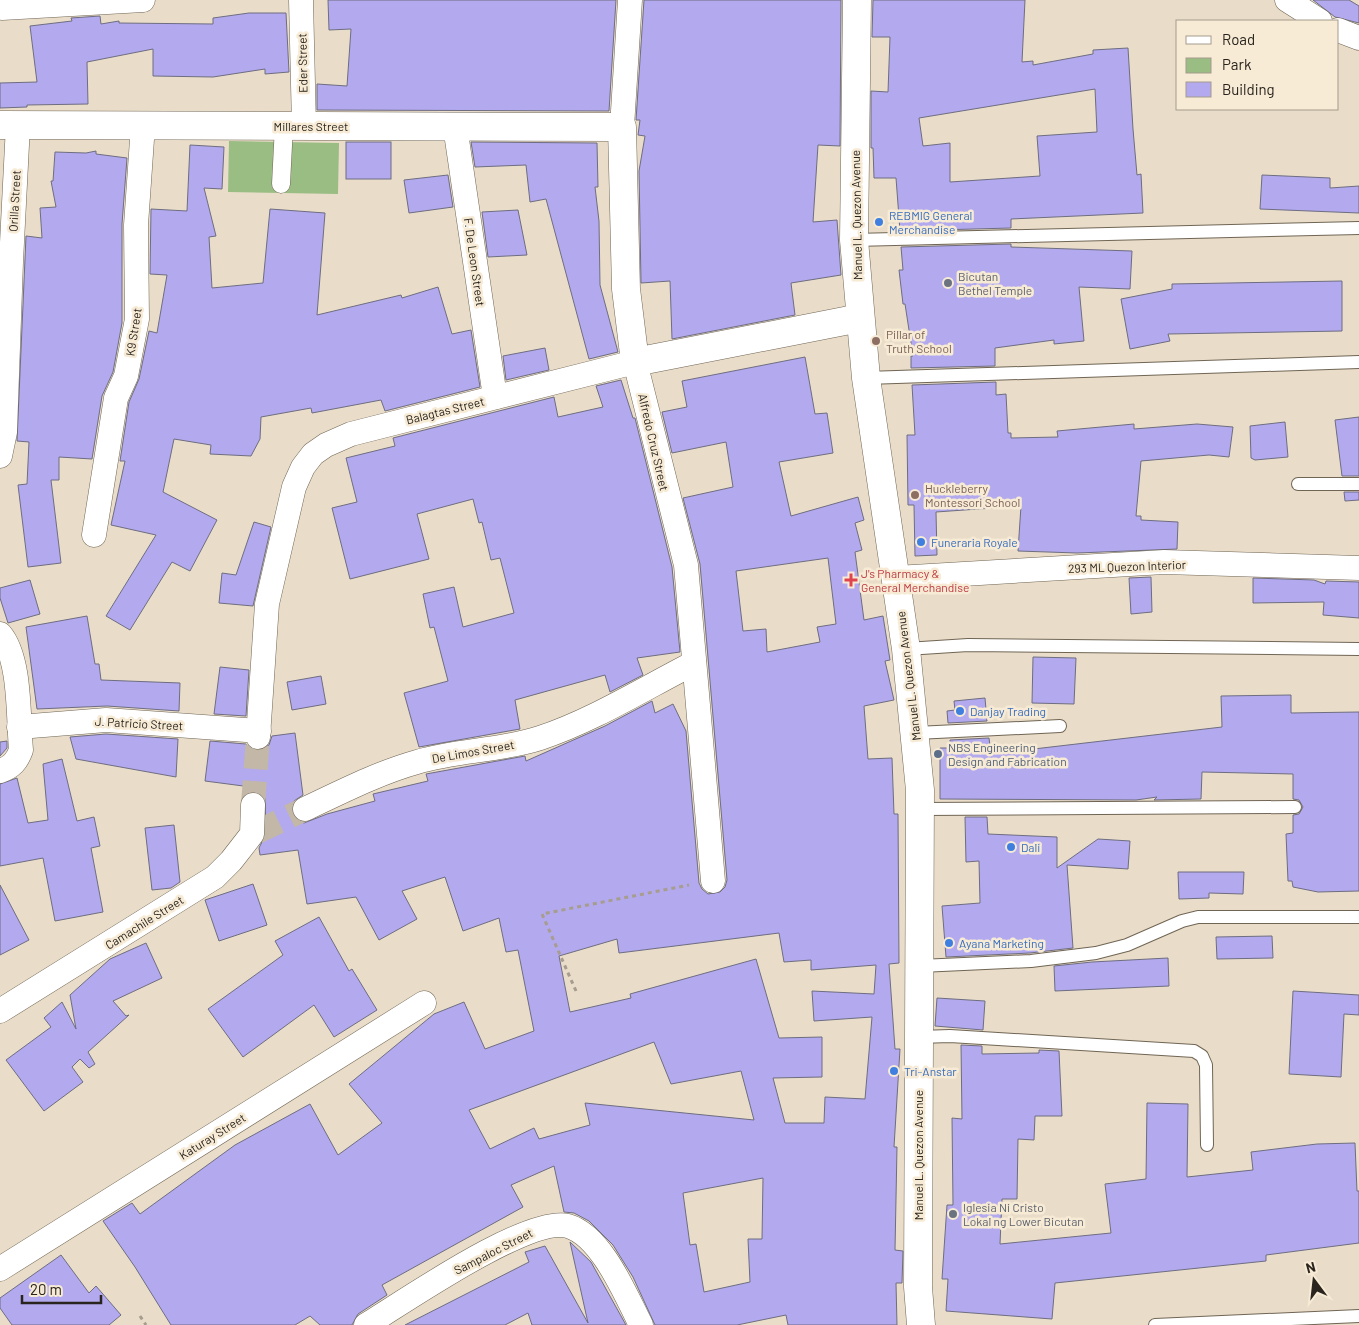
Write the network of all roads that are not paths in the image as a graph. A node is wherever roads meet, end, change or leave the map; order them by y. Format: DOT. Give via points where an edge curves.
graph roads {
  1 [pos="143,0"];
  2 [pos="300,0"];
  3 [pos="630,0"];
  4 [pos="857,0"];
  5 [pos="1287,0"];
  6 [pos="2,8"];
  7 [pos="1318,20"];
  8 [pos="1339,30"];
  9 [pos="1359,38"];
  10 [pos="9,125"];
  11 [pos="143,126"];
  12 [pos="294,126"];
  13 [pos="455,126"];
  14 [pos="622,127"];
  15 [pos="280,184"];
  16 [pos="1359,228"];
  17 [pos="854,240"];
  18 [pos="5,261"];
  19 [pos="860,318"];
  20 [pos="635,362"];
  21 [pos="1359,362"];
  22 [pos="866,378"];
  23 [pos="495,397"];
  24 [pos="0,456"];
  25 [pos="1298,484"];
  26 [pos="1359,484"];
  27 [pos="94,535"];
  28 [pos="1359,568"];
  29 [pos="896,578"];
  30 [pos="0,634"];
  31 [pos="906,649"];
  32 [pos="1359,649"];
  33 [pos="694,663"];
  34 [pos="1060,726"];
  35 [pos="19,728"];
  36 [pos="259,734"];
  37 [pos="916,734"];
  38 [pos="0,771"];
  39 [pos="253,806"];
  40 [pos="1295,807"];
  41 [pos="305,809"];
  42 [pos="920,809"];
  43 [pos="713,881"];
  44 [pos="1359,917"];
  45 [pos="920,966"];
  46 [pos="424,1003"];
  47 [pos="0,1011"];
  48 [pos="919,1037"];
  49 [pos="1207,1145"];
  50 [pos="0,1269"];
  51 [pos="1359,1316"];
  52 [pos="366,1325"];
  53 [pos="641,1325"];
  54 [pos="921,1325"];
  55 [pos="1156,1325"];
  1 -- 6 [label="street"];
  2 -- 12 [label="street, Eder Street"];
  3 -- 14 [label="street, Alfredo Cruz Street"];
  4 -- 17 [label="main road, Manuel L. Quezon Avenue"];
  5 -- 7 [label="street"];
  8 -- 9 [label="street"];
  10 -- 11 [label="main road, Millares Street"];
  10 -- 18 [label="street, Orilla Street"];
  11 -- 12 [label="main road, Millares Street"];
  11 -- 27 [label="street, K9 Street" via="136,225 137,319 126,376 116,398"];
  12 -- 13 [label="main road, Millares Street"];
  12 -- 15 [label="street"];
  13 -- 14 [label="main road, Millares Street"];
  13 -- 23 [label="street, F. De Leon Street"];
  14 -- 20 [label="main road, Alfredo Cruz Street" via="626,288"];
  16 -- 17 [label="lane"];
  17 -- 19 [label="main road, Manuel L. Quezon Avenue"];
  18 -- 24 [label="street, Orilla Street" via="5,432"];
  19 -- 20 [label="main road, Balagtas Street"];
  19 -- 22 [label="main road, Manuel L. Quezon Avenue"];
  20 -- 23 [label="street, Balagtas Street"];
  20 -- 33 [label="street, Alfredo Cruz Street" via="686,566"];
  21 -- 22 [label="lane"];
  22 -- 29 [label="main road, Manuel L. Quezon Avenue"];
  23 -- 36 [label="street, Balagtas Street" via="351,434 326,445 302,467 294,487 267,604"];
  25 -- 26 [label="lane"];
  28 -- 29 [label="street, 293 ML Quezon Interior" via="1164,562"];
  29 -- 31 [label="main road, Manuel L. Quezon Avenue"];
  30 -- 35 [label="street" via="9,644 14,661"];
  31 -- 32 [label="lane" via="968,645"];
  31 -- 37 [label="main road, Manuel L. Quezon Avenue"];
  33 -- 41 [label="street, De Limos Street" via="613,706 541,738 416,762"];
  33 -- 43 [label="street, Alfredo Cruz Street"];
  34 -- 37 [label="lane"];
  35 -- 36 [label="street, J. Patricio Street" via="106,720"];
  35 -- 38 [label="street" via="21,750 17,760"];
  37 -- 42 [label="main road, Manuel L. Quezon Avenue"];
  39 -- 47 [label="street, Camachile Street" via="255,833 215,877"];
  40 -- 42 [label="lane"];
  42 -- 45 [label="main road, Manuel L. Quezon Avenue"];
  44 -- 45 [label="lane" via="1198,916 1127,945 1096,953 1031,961"];
  45 -- 48 [label="main road, Manuel L. Quezon Avenue"];
  46 -- 50 [label="street, Katuray Street"];
  48 -- 49 [label="lane" via="950,1036 1194,1051 1202,1056 1206,1065"];
  48 -- 54 [label="main road, Manuel L. Quezon Avenue" via="918,1286"];
  51 -- 55 [label="lane"];
  52 -- 53 [label="street, Sampaloc Street" via="448,1274 522,1235 547,1226 569,1226 596,1244"];
}
